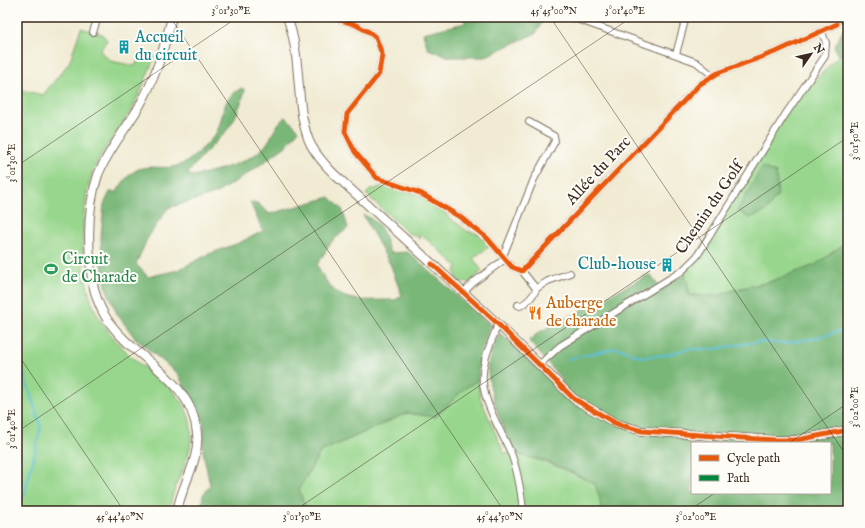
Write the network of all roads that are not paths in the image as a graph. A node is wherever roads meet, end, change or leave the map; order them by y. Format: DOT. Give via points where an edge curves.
graph roads {
  1 [pos="98,17"];
  2 [pos="171,17"];
  3 [pos="287,17"];
  4 [pos="330,17"];
  5 [pos="571,17"];
  6 [pos="686,17"];
  7 [pos="837,24"];
  8 [pos="93,32"];
  9 [pos="822,32"];
  10 [pos="676,54"];
  11 [pos="712,76"];
  12 [pos="529,122"];
  13 [pos="504,258"];
  14 [pos="522,271"];
  15 [pos="570,273"];
  16 [pos="537,288"];
  17 [pos="463,293"];
  18 [pos="518,305"];
  19 [pos="498,324"];
  20 [pos="540,364"];
  21 [pos="848,430"];
  22 [pos="177,511"];
  23 [pos="523,511"];
  1 -- 8 [label="street"];
  2 -- 22 [label="street" via="163,53 149,88 98,176 91,206 90,259 95,294 107,320 128,344 177,386 194,416 198,433 196,454"];
  3 -- 17 [label="street" via="295,43 300,103 305,132 310,144 334,174"];
  4 -- 13 [label="street" via="354,24 369,32 376,38 382,54 379,74 348,114 345,132 355,152 378,178 436,201 480,232"];
  5 -- 10 [label="street"];
  6 -- 10 [label="street"];
  7 -- 9 [label="street, Allée du Parc"];
  9 -- 11 [label="street, Allée du Parc" via="778,52"];
  9 -- 20 [label="street, Chemin du Golf" via="826,43 825,56 697,256 682,271 560,346"];
  10 -- 11 [label="street" via="696,62"];
  11 -- 14 [label="street, Allée du Parc" via="700,84 666,118"];
  12 -- 13 [label="street" via="554,136 555,141 534,179"];
  13 -- 14 [label="street" via="512,267"];
  13 -- 17 [label="street"];
  14 -- 16 [label="street"];
  15 -- 16 [label="street"];
  16 -- 18 [label="street" via="534,295 525,303"];
  17 -- 19 [label="street"];
  19 -- 20 [label="street"];
  19 -- 23 [label="street" via="485,357 483,384 492,412 511,453 521,488"];
  20 -- 21 [label="street" via="579,402 617,424 642,431 797,440"];
}
